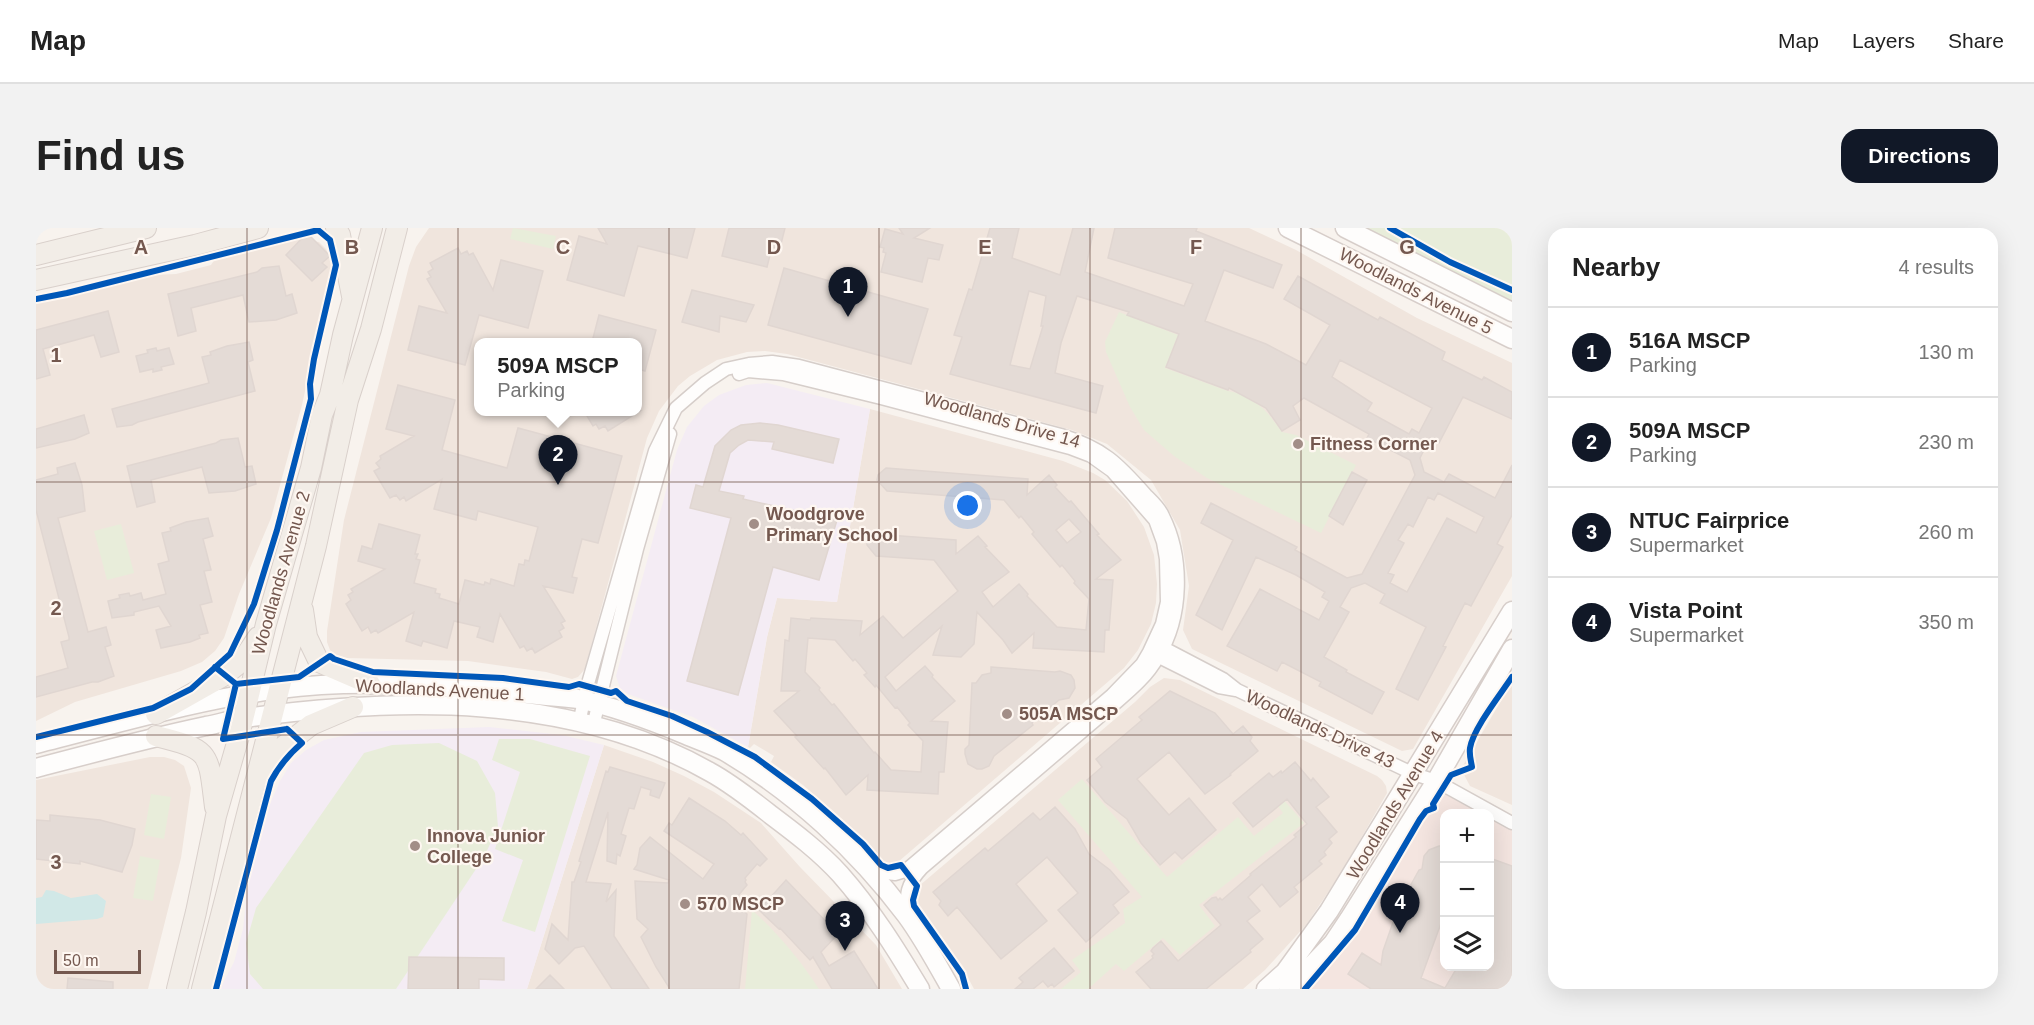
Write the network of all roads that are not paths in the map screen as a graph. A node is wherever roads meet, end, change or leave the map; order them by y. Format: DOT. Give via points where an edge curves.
graph roads {
  1 [pos="146,228"];
  2 [pos="258,228"];
  3 [pos="336,228"];
  4 [pos="372,228"];
  5 [pos="1288,228"];
  6 [pos="1345,228"];
  7 [pos="398,232"];
  8 [pos="36,255"];
  9 [pos="36,280"];
  10 [pos="352,298"];
  11 [pos="1512,312"];
  12 [pos="1512,339"];
  13 [pos="301,602"];
  14 [pos="1512,611"];
  15 [pos="266,624"];
  16 [pos="1512,649"];
  17 [pos="1156,650"];
  18 [pos="370,684"];
  19 [pos="281,689"];
  20 [pos="248,694"];
  21 [pos="591,702"];
  22 [pos="353,707"];
  23 [pos="156,714"];
  24 [pos="273,715"];
  25 [pos="243,718"];
  26 [pos="586,724"];
  27 [pos="156,736"];
  28 [pos="36,744"];
  29 [pos="36,768"];
  30 [pos="1414,774"];
  31 [pos="1436,781"];
  32 [pos="252,795"];
  33 [pos="216,816"];
  34 [pos="1512,823"];
  35 [pos="870,871"];
  36 [pos="907,917"];
  37 [pos="177,989"];
  38 [pos="202,989"];
  39 [pos="920,989"];
  40 [pos="951,989"];
  41 [pos="1266,989"];
  42 [pos="1289,989"];
  1 -- 8 [label="main road"];
  2 -- 9 [label="main road"];
  3 -- 10 [label="main road"];
  4 -- 10 [label="main road, Woodlands Avenue 2"];
  5 -- 12 [label="street, Woodlands Avenue 5"];
  6 -- 11 [label="street, Woodlands Avenue 5"];
  7 -- 13 [label="main road, Woodlands Avenue 2" via="348,400"];
  10 -- 15 [label="main road, Woodlands Avenue 2" via="311,468"];
  13 -- 18 [label="main road" via="319,663"];
  13 -- 19 [label="main road, Woodlands Avenue 2"];
  14 -- 30 [label="street, Woodlands Avenue 4"];
  15 -- 20 [label="main road, Woodlands Avenue 2"];
  15 -- 23 [label="main road" via="242,661 225,675"];
  16 -- 31 [label="street, Woodlands Avenue 4"];
  17 -- 21 [label="street, Woodlands Drive 14" via="1167,602 1166,559 1159,531 1130,489 1091,456 863,393 783,374 748,371 707,387 685,407 671,431"];
  17 -- 30 [label="street, Woodlands Drive 43" via="1219,687 1237,690"];
  17 -- 35 [label="street, Woodlands Drive 14" via="1112,695 905,871"];
  17 -- 36 [label="street, Woodlands Drive 14" via="1148,672 1118,702 911,879 906,894"];
  18 -- 19 [label="street, Woodlands Avenue 1"];
  18 -- 21 [label="street, Woodlands Avenue 1"];
  19 -- 20 [label="street, Woodlands Avenue 1"];
  19 -- 24 [label="main road, Woodlands Avenue 2"];
  20 -- 23 [label="street, Woodlands Avenue 1"];
  20 -- 25 [label="main road, Woodlands Avenue 2"];
  21 -- 26 [label="street, Woodlands Drive 14"];
  21 -- 35 [label="street, Woodlands Avenue 1" via="637,715 722,750 812,815"];
  22 -- 24 [label="street, Woodlands Avenue 1"];
  22 -- 26 [label="street, Woodlands Avenue 1" via="465,707"];
  22 -- 32 [label="main road" via="311,724 279,750"];
  23 -- 28 [label="street, Woodlands Avenue 1"];
  24 -- 25 [label="street, Woodlands Avenue 1"];
  24 -- 32 [label="main road, Woodlands Avenue 2"];
  25 -- 27 [label="street, Woodlands Avenue 1"];
  25 -- 33 [label="main road, Woodlands Avenue 2"];
  26 -- 39 [label="street, Woodlands Avenue 1" via="658,746 711,772 793,832 838,873 868,908"];
  27 -- 29 [label="street, Woodlands Avenue 1"];
  27 -- 33 [label="main road" via="203,753"];
  30 -- 31 [label="street, Woodlands Drive 43"];
  30 -- 41 [label="street, Woodlands Avenue 4" via="1329,911 1285,972"];
  31 -- 34 [label="street, Woodlands Drive 43"];
  31 -- 42 [label="street, Woodlands Avenue 4" via="1333,943"];
  32 -- 38 [label="main road, Woodlands Avenue 2"];
  33 -- 37 [label="main road, Woodlands Avenue 2"];
  35 -- 36 [label="street, Woodlands Avenue 1"];
  36 -- 40 [label="street, Woodlands Avenue 1"];
}
